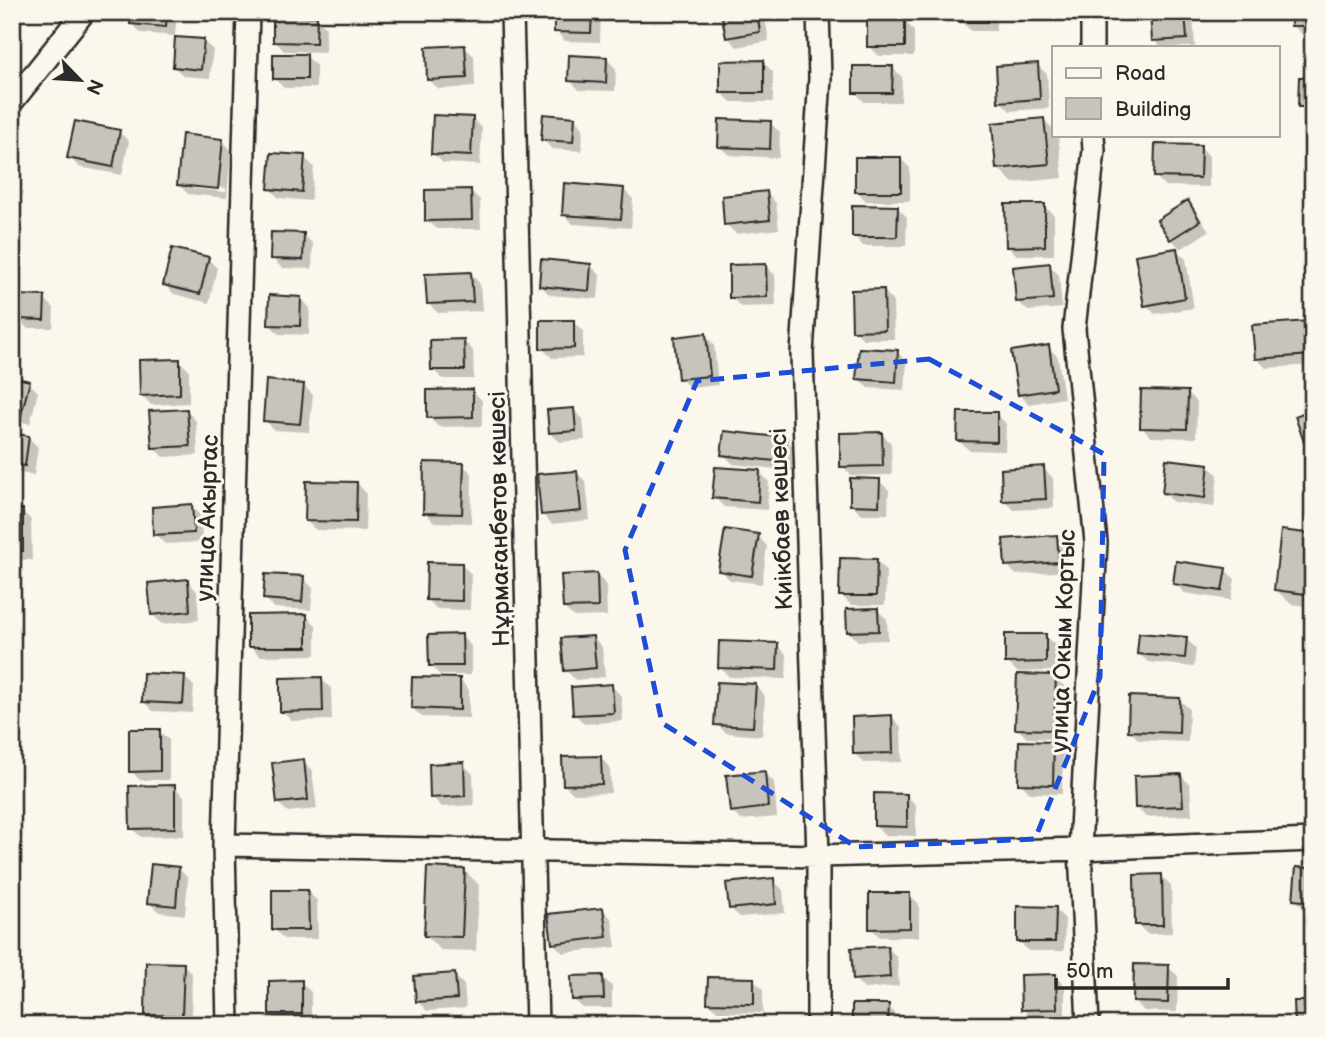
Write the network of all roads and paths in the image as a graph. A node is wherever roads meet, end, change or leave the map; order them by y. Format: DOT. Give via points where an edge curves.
graph roads {
  1 [pos="84,12"];
  2 [pos="248,12"];
  3 [pos="512,12"];
  4 [pos="818,12"];
  5 [pos="1092,12"];
  6 [pos="1092,46"];
  7 [pos="12,103"];
  8 [pos="1093,136"];
  9 [pos="1313,840"];
  10 [pos="224,845"];
  11 [pos="1080,849"];
  12 [pos="533,851"];
  13 [pos="818,856"];
  14 [pos="228,1025"];
  15 [pos="537,1025"];
  16 [pos="818,1025"];
  17 [pos="1088,1025"];
  1 -- 7 [label="street"];
  2 -- 10 [label="street, улица Акыртас"];
  3 -- 12 [label="street, Нұрмағанбетов көшесі"];
  4 -- 13 [label="street, Киікбаев көшесі" via="820,78 803,353"];
  5 -- 6 [label="street"];
  8 -- 11 [label="street, улица Окым Кортыс" via="1074,329 1096,542"];
  9 -- 11 [label="street"];
  10 -- 12 [label="street"];
  10 -- 14 [label="street, улица Акыртас"];
  11 -- 13 [label="street"];
  11 -- 17 [label="street, улица Окым Кортыс"];
  12 -- 13 [label="street"];
  12 -- 15 [label="street, Нұрмағанбетов көшесі"];
  13 -- 16 [label="street, Киікбаев көшесі"];
}
